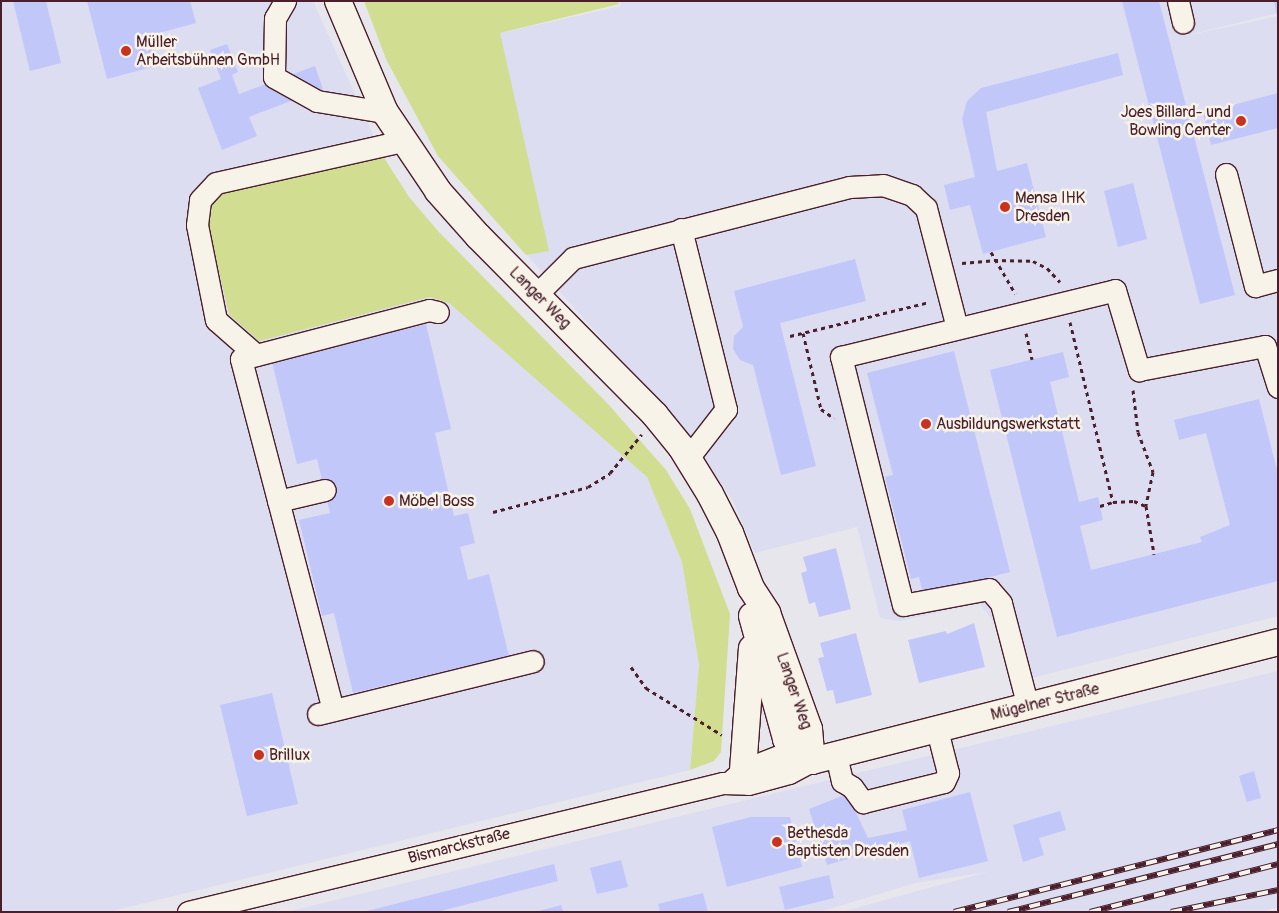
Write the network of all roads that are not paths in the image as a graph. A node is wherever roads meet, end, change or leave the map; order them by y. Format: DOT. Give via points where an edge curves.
graph roads {
  1 [pos="338,1"];
  2 [pos="1178,1"];
  3 [pos="280,9"];
  4 [pos="1183,22"];
  5 [pos="385,112"];
  6 [pos="402,141"];
  7 [pos="1226,174"];
  8 [pos="682,229"];
  9 [pos="1278,280"];
  10 [pos="536,295"];
  11 [pos="438,312"];
  12 [pos="957,328"];
  13 [pos="256,355"];
  14 [pos="1278,387"];
  15 [pos="688,458"];
  16 [pos="325,490"];
  17 [pos="278,501"];
  18 [pos="751,588"];
  19 [pos="752,619"];
  20 [pos="1278,642"];
  21 [pos="533,661"];
  22 [pos="1028,707"];
  23 [pos="937,730"];
  24 [pos="824,758"];
  25 [pos="736,776"];
  26 [pos="188,912"];
  1 -- 5 [label="main road, Langer Weg"];
  2 -- 4 [label="street"];
  3 -- 5 [label="street" via="274,77 316,101"];
  5 -- 6 [label="main road, Langer Weg"];
  6 -- 10 [label="main road, Langer Weg" via="438,191"];
  6 -- 13 [label="street" via="216,183 200,200 197,224 216,320"];
  7 -- 9 [label="street" via="1254,286"];
  8 -- 10 [label="street" via="573,258"];
  8 -- 12 [label="street" via="849,187 882,185 912,195 926,208"];
  8 -- 15 [label="street" via="726,409"];
  10 -- 15 [label="main road, Langer Weg" via="655,415"];
  11 -- 13 [label="street" via="429,310"];
  12 -- 14 [label="street" via="1115,290 1140,370 1265,346"];
  12 -- 22 [label="street" via="841,357 903,606 989,589 1001,603"];
  13 -- 17 [label="street" via="242,359"];
  15 -- 18 [label="main road, Langer Weg" via="730,533"];
  16 -- 17 [label="street"];
  17 -- 21 [label="street" via="325,712"];
  18 -- 19 [label="main road, Langer Weg"];
  18 -- 24 [label="main road, Langer Weg" via="766,612 809,729"];
  19 -- 24 [label="main road, Langer Weg" via="786,739"];
  19 -- 25 [label="main road" via="751,681"];
  20 -- 22 [label="main road, Mügelner Straße"];
  22 -- 23 [label="main road, Mügelner Straße"];
  23 -- 24 [label="main road, Mügelner Straße"];
  23 -- 24 [label="street" via="948,773 944,782 863,802"];
  24 -- 25 [label="street, Bismarckstraße" via="781,755"];
  25 -- 26 [label="street, Bismarckstraße"];
}
